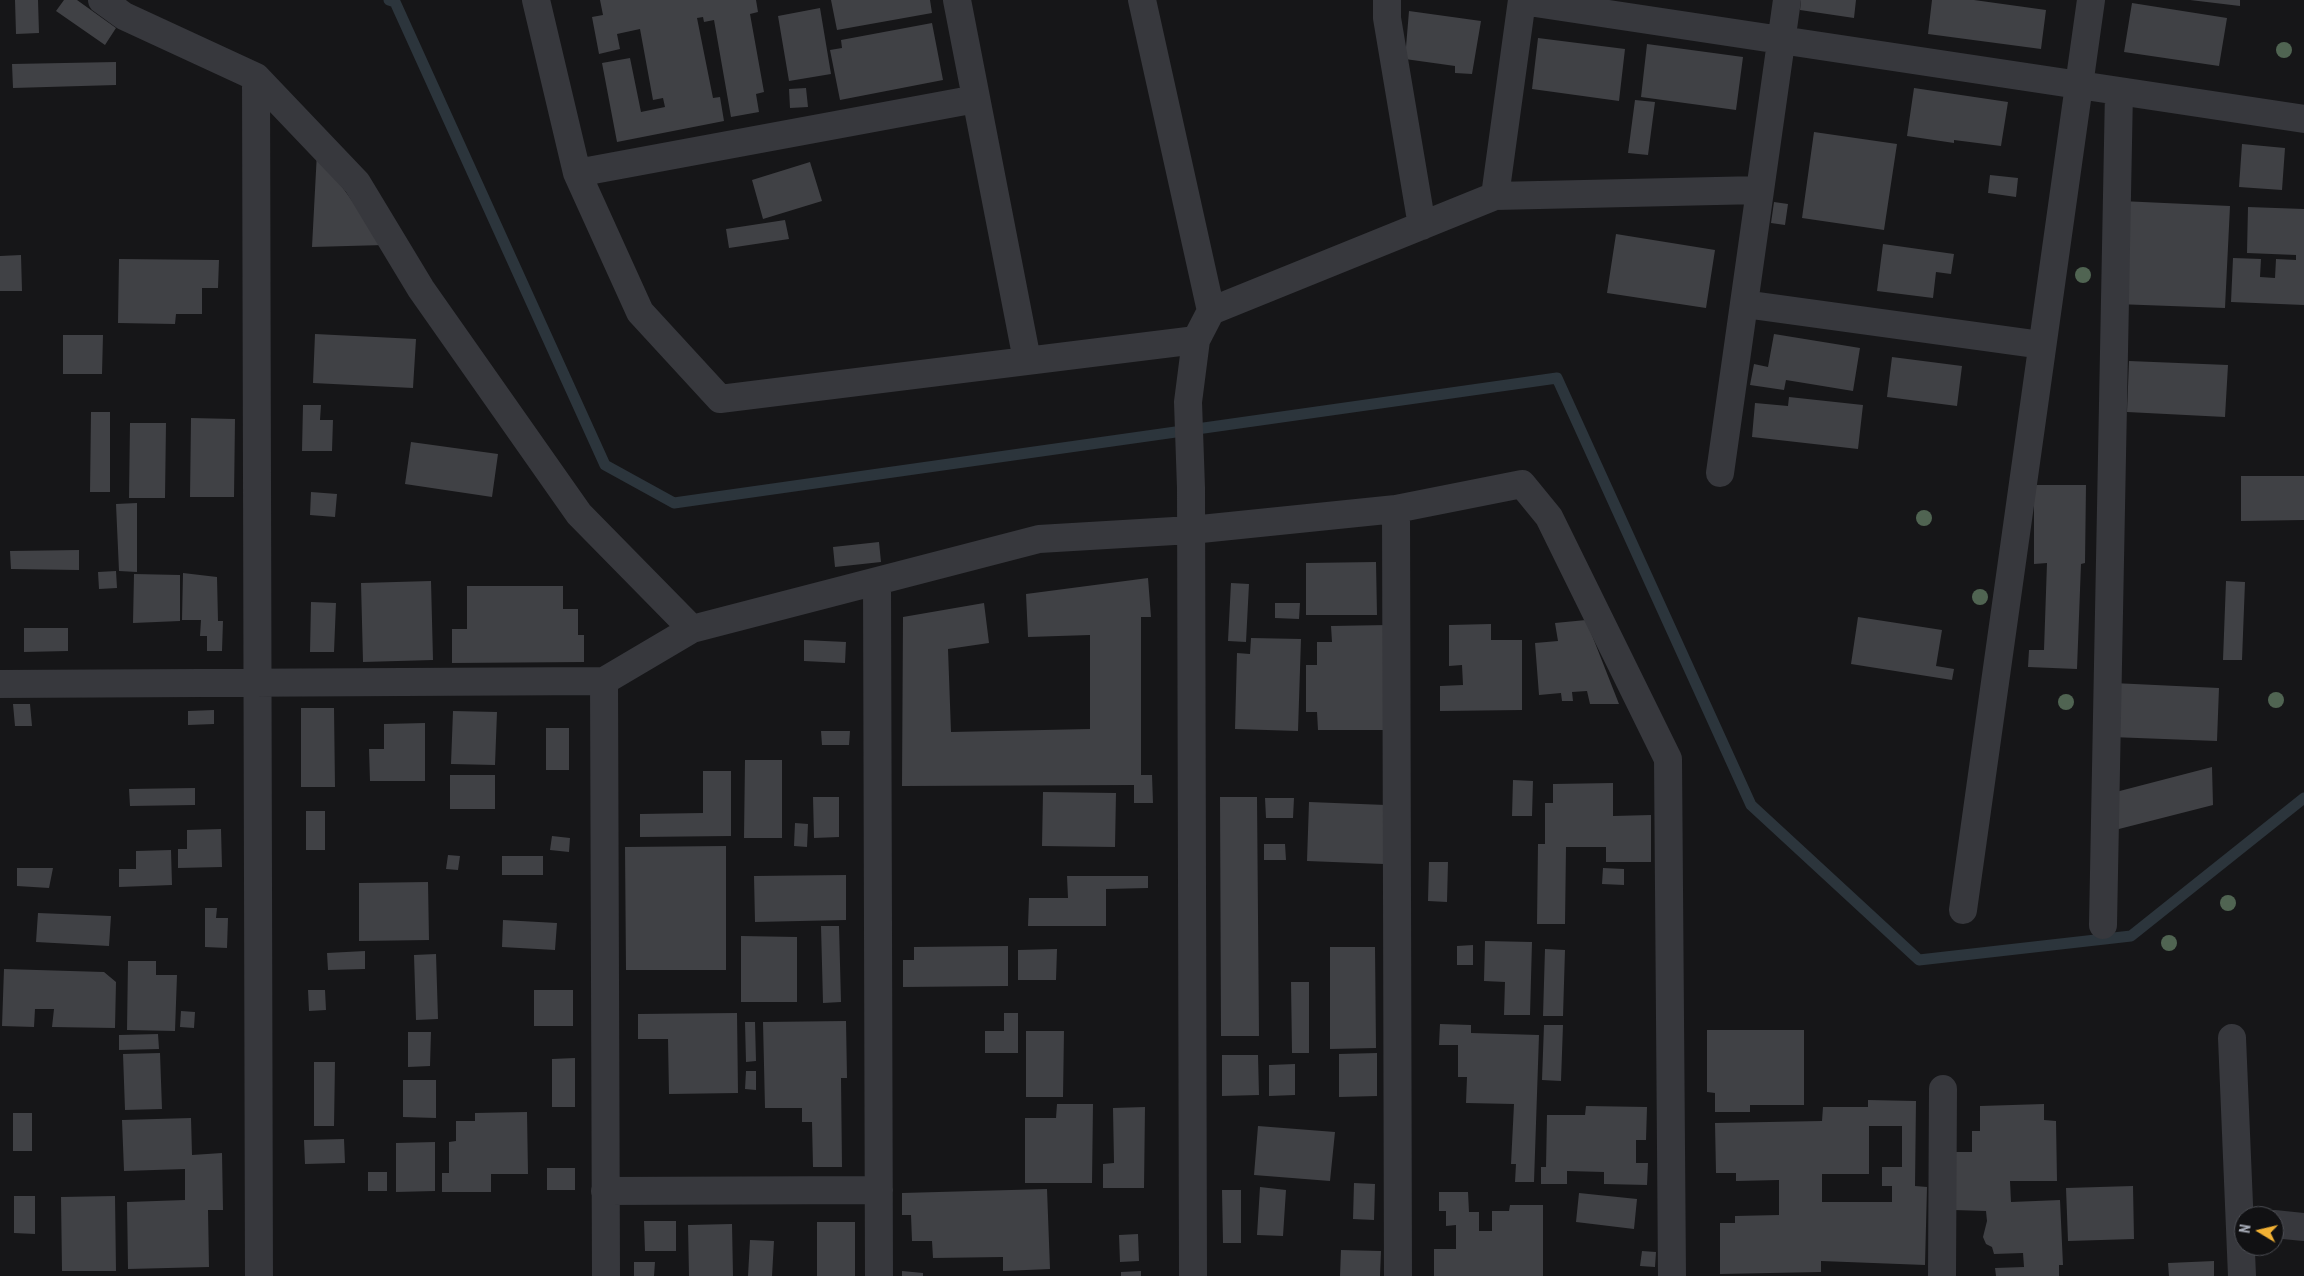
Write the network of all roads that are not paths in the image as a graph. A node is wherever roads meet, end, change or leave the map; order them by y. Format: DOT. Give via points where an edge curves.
graph roads {
  1 [pos="102,0"];
  2 [pos="536,0"];
  3 [pos="957,0"];
  4 [pos="1142,0"];
  5 [pos="1387,0"];
  6 [pos="1522,0"];
  7 [pos="1787,0"];
  8 [pos="2091,0"];
  9 [pos="1782,40"];
  10 [pos="256,77"];
  11 [pos="2079,85"];
  12 [pos="2119,91"];
  13 [pos="976,99"];
  14 [pos="2304,119"];
  15 [pos="577,173"];
  16 [pos="1760,190"];
  17 [pos="1495,196"];
  18 [pos="1422,226"];
  19 [pos="1744,304"];
  20 [pos="1211,311"];
  21 [pos="1196,340"];
  22 [pos="2042,345"];
  23 [pos="1026,360"];
  24 [pos="1720,473"];
  25 [pos="1396,509"];
  26 [pos="1191,530"];
  27 [pos="877,582"];
  28 [pos="692,629"];
  29 [pos="604,681"];
  30 [pos="258,683"];
  31 [pos="0,684"];
  32 [pos="1963,910"];
  33 [pos="2103,925"];
  34 [pos="2232,1038"];
  35 [pos="1943,1089"];
  36 [pos="605,1190"];
  37 [pos="879,1190"];
  38 [pos="2241,1206"];
  39 [pos="2284,1225"];
  40 [pos="2304,1228"];
  41 [pos="2242,1256"];
  42 [pos="259,1276"];
  43 [pos="606,1276"];
  44 [pos="879,1276"];
  45 [pos="1193,1276"];
  46 [pos="1398,1276"];
  47 [pos="1672,1276"];
  48 [pos="1942,1276"];
  49 [pos="2242,1276"];
  1 -- 10 [label="street" via="124,16"];
  2 -- 15 [label="street"];
  3 -- 13 [label="street"];
  4 -- 20 [label="street"];
  5 -- 18 [label="street" via="1387,18"];
  6 -- 9 [label="street"];
  6 -- 17 [label="street"];
  7 -- 9 [label="street"];
  8 -- 11 [label="street"];
  9 -- 11 [label="street"];
  9 -- 16 [label="street"];
  10 -- 28 [label="street" via="357,183 421,289 579,514"];
  10 -- 30 [label="street"];
  11 -- 12 [label="street"];
  11 -- 22 [label="street"];
  12 -- 14 [label="street"];
  12 -- 33 [label="street"];
  13 -- 15 [label="street"];
  13 -- 23 [label="street"];
  15 -- 23 [label="street" via="640,312 720,399"];
  16 -- 17 [label="street"];
  16 -- 19 [label="street"];
  17 -- 18 [label="street"];
  18 -- 20 [label="street"];
  19 -- 22 [label="street"];
  19 -- 24 [label="street"];
  20 -- 21 [label="street"];
  21 -- 23 [label="street"];
  21 -- 26 [label="street" via="1188,402"];
  22 -- 32 [label="street"];
  25 -- 26 [label="street"];
  25 -- 46 [label="street"];
  25 -- 47 [label="street" via="1522,484 1549,517 1668,759"];
  26 -- 27 [label="street" via="1039,538"];
  26 -- 45 [label="street"];
  27 -- 28 [label="street"];
  27 -- 37 [label="street"];
  28 -- 29 [label="street"];
  29 -- 30 [label="street"];
  29 -- 36 [label="street"];
  30 -- 31 [label="street"];
  30 -- 42 [label="street"];
  34 -- 38 [label="street"];
  35 -- 48 [label="street"];
  36 -- 37 [label="street"];
  36 -- 43 [label="street"];
  37 -- 44 [label="street"];
  39 -- 40 [label="street"];
  41 -- 49 [label="street"];
}
